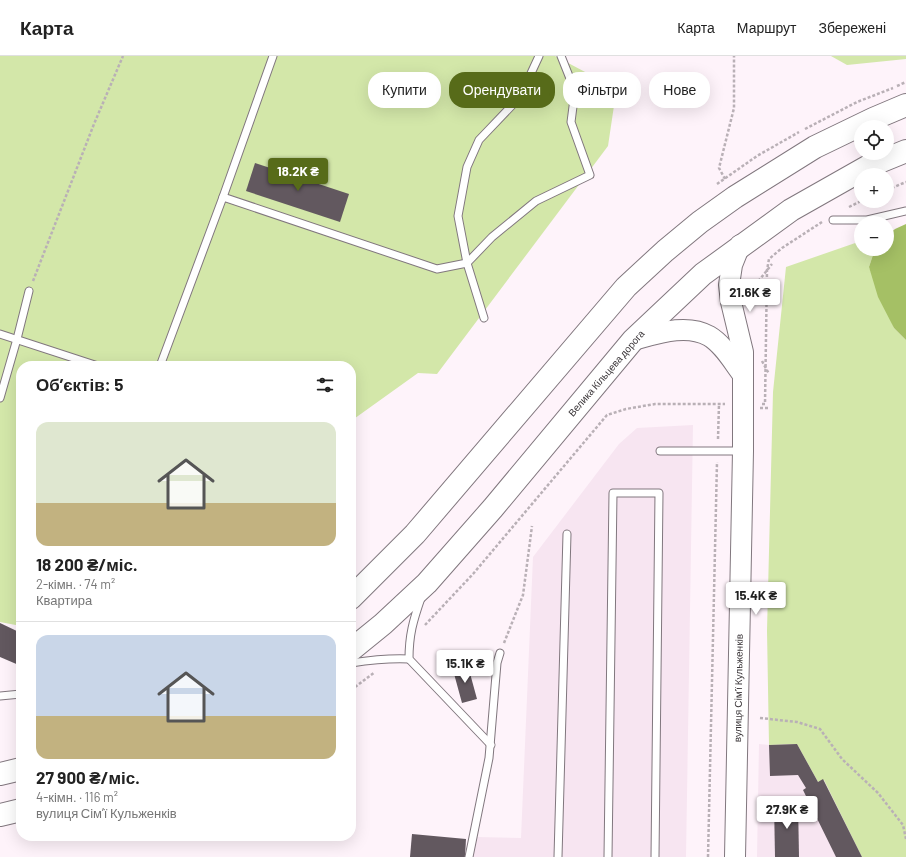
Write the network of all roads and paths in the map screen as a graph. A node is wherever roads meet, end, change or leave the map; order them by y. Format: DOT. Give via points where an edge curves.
graph roads {
  1 [pos="123,56"];
  2 [pos="273,56"];
  3 [pos="539,56"];
  4 [pos="561,56"];
  5 [pos="734,56"];
  6 [pos="906,105"];
  7 [pos="906,151"];
  8 [pos="906,182"];
  9 [pos="894,187"];
  10 [pos="735,196"];
  11 [pos="223,197"];
  12 [pos="854,205"];
  13 [pos="843,210"];
  14 [pos="906,212"];
  15 [pos="825,220"];
  16 [pos="833,220"];
  17 [pos="740,245"];
  18 [pos="467,263"];
  19 [pos="772,264"];
  20 [pos="767,270"];
  21 [pos="29,291"];
  22 [pos="748,295"];
  23 [pos="484,318"];
  24 [pos="0,334"];
  25 [pos="17,340"];
  26 [pos="633,340"];
  27 [pos="760,357"];
  28 [pos="82,361"];
  29 [pos="162,361"];
  30 [pos="765,367"];
  31 [pos="769,374"];
  32 [pos="743,375"];
  33 [pos="0,398"];
  34 [pos="719,404"];
  35 [pos="743,404"];
  36 [pos="718,450"];
  37 [pos="660,451"];
  38 [pos="743,451"];
  39 [pos="532,526"];
  40 [pos="567,534"];
  41 [pos="426,583"];
  42 [pos="356,593"];
  43 [pos="409,642"];
  44 [pos="356,646"];
  45 [pos="500,653"];
  46 [pos="392,658"];
  47 [pos="409,659"];
  48 [pos="356,662"];
  49 [pos="356,686"];
  50 [pos="16,694"];
  51 [pos="0,696"];
  52 [pos="760,718"];
  53 [pos="491,745"];
  54 [pos="16,770"];
  55 [pos="0,774"];
  56 [pos="16,811"];
  57 [pos="0,815"];
  58 [pos="906,838"];
  59 [pos="469,857"];
  60 [pos="558,857"];
  61 [pos="608,857"];
  62 [pos="655,857"];
  63 [pos="708,857"];
  64 [pos="735,857"];
  1 -- 21 [label="path"];
  2 -- 11 [label="lane"];
  3 -- 18 [label="lane" via="520,97 479,140 467,167 458,216"];
  4 -- 18 [label="lane" via="575,91 571,122 590,175 536,200 492,237"];
  5 -- 10 [label="path" via="734,108 719,168"];
  6 -- 10 [label="main road" via="815,147"];
  7 -- 17 [label="main road, Велика Кільцева дорога" via="867,167 816,195"];
  8 -- 9 [label="path"];
  10 -- 42 [label="main road" via="665,250 626,288 415,534"];
  11 -- 18 [label="lane" via="437,269"];
  11 -- 29 [label="lane"];
  12 -- 13 [label="path"];
  14 -- 16 [label="lane" via="867,220"];
  15 -- 20 [label="path" via="769,259"];
  17 -- 26 [label="main road, Велика Кільцева дорога" via="703,274"];
  17 -- 32 [label="main road, вулиця Сімʼї Кульженків" via="732,265 729,285 743,352"];
  18 -- 23 [label="lane"];
  19 -- 20 [label="path"];
  20 -- 22 [label="path"];
  20 -- 30 [label="path"];
  21 -- 25 [label="lane"];
  24 -- 25 [label="lane"];
  25 -- 28 [label="lane"];
  25 -- 33 [label="lane"];
  26 -- 32 [label="main road" via="669,330 691,331 708,336 723,348"];
  26 -- 41 [label="main road, Велика Кільцева дорога" via="493,508"];
  27 -- 30 [label="path"];
  30 -- 31 [label="path"];
  30 -- 35 [label="path" via="765,404"];
  32 -- 35 [label="main road, вулиця Сімʼї Кульженків"];
  34 -- 35 [label="path"];
  34 -- 36 [label="path"];
  34 -- 43 [label="path" via="655,404 607,415 473,574"];
  35 -- 38 [label="main road, вулиця Сімʼї Кульженків"];
  36 -- 37 [label="lane"];
  36 -- 38 [label="lane"];
  36 -- 63 [label="path"];
  38 -- 64 [label="main road, вулиця Сімʼї Кульженків"];
  39 -- 45 [label="path" via="523,595"];
  40 -- 60 [label="lane"];
  41 -- 43 [label="lane" via="412,621"];
  41 -- 44 [label="main road, Велика Кільцева дорога"];
  43 -- 47 [label="lane"];
  45 -- 53 [label="lane" via="497,663"];
  46 -- 47 [label="lane"];
  46 -- 48 [label="lane"];
  46 -- 49 [label="path"];
  47 -- 53 [label="lane"];
  50 -- 51 [label="lane"];
  52 -- 58 [label="path" via="797,722 820,729 842,760 878,793 902,824"];
  53 -- 59 [label="lane"];
  54 -- 55 [label="main road"];
  56 -- 57 [label="main road"];
  61 -- 62 [label="lane" via="613,493 659,493"];
}
